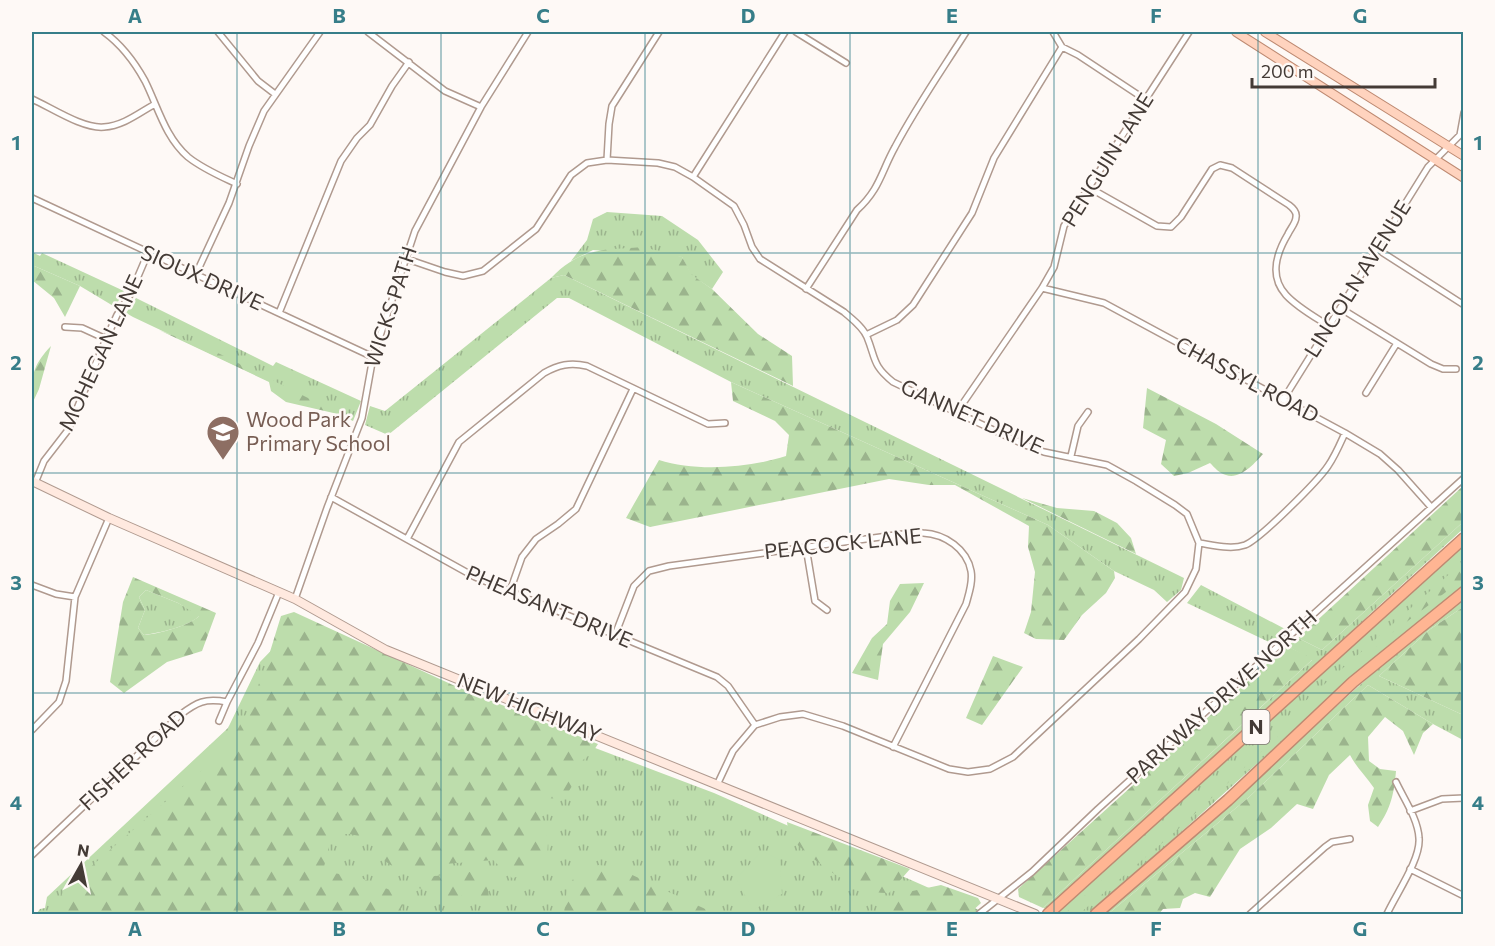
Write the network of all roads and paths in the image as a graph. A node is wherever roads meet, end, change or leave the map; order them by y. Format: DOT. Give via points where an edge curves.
graph roads {
  1 [pos="104,32"];
  2 [pos="219,32"];
  3 [pos="320,32"];
  4 [pos="368,32"];
  5 [pos="528,32"];
  6 [pos="659,32"];
  7 [pos="785,32"];
  8 [pos="796,32"];
  9 [pos="966,32"];
  10 [pos="1053,32"];
  11 [pos="1189,32"];
  12 [pos="1236,32"];
  13 [pos="1265,32"];
  14 [pos="1062,47"];
  15 [pos="409,62"];
  16 [pos="846,63"];
  17 [pos="275,94"];
  18 [pos="32,99"];
  19 [pos="1146,100"];
  20 [pos="155,104"];
  21 [pos="481,107"];
  22 [pos="1464,113"];
  23 [pos="1449,146"];
  24 [pos="1464,156"];
  25 [pos="607,160"];
  26 [pos="1435,160"];
  27 [pos="693,177"];
  28 [pos="1464,178"];
  29 [pos="237,184"];
  30 [pos="1088,187"];
  31 [pos="32,198"];
  32 [pos="1377,249"];
  33 [pos="148,253"];
  34 [pos="407,259"];
  35 [pos="195,274"];
  36 [pos="1042,288"];
  37 [pos="806,289"];
  38 [pos="1464,305"];
  39 [pos="1340,308"];
  40 [pos="279,313"];
  41 [pos="1329,326"];
  42 [pos="65,327"];
  43 [pos="866,335"];
  44 [pos="106,339"];
  45 [pos="1397,343"];
  46 [pos="373,357"];
  47 [pos="1456,369"];
  48 [pos="633,389"];
  49 [pos="1366,393"];
  50 [pos="1283,400"];
  51 [pos="957,412"];
  52 [pos="1088,412"];
  53 [pos="725,423"];
  54 [pos="1345,433"];
  55 [pos="1071,456"];
  56 [pos="1464,478"];
  57 [pos="33,482"];
  58 [pos="331,497"];
  59 [pos="1431,507"];
  60 [pos="109,518"];
  61 [pos="1464,538"];
  62 [pos="407,539"];
  63 [pos="1199,543"];
  64 [pos="806,547"];
  65 [pos="32,585"];
  66 [pos="510,591"];
  67 [pos="279,592"];
  68 [pos="1464,592"];
  69 [pos="75,597"];
  70 [pos="296,599"];
  71 [pos="827,610"];
  72 [pos="615,635"];
  73 [pos="227,702"];
  74 [pos="219,721"];
  75 [pos="755,725"];
  76 [pos="32,730"];
  77 [pos="893,747"];
  78 [pos="1396,782"];
  79 [pos="717,785"];
  80 [pos="1464,798"];
  81 [pos="1410,811"];
  82 [pos="1350,839"];
  83 [pos="32,855"];
  84 [pos="1410,869"];
  85 [pos="1464,896"];
  86 [pos="997,900"];
  87 [pos="979,915"];
  88 [pos="1035,915"];
  89 [pos="1048,915"];
  90 [pos="1096,915"];
  91 [pos="1250,915"];
  92 [pos="1387,915"];
  1 -- 20 [label="street" via="132,59"];
  2 -- 17 [label="street" via="258,81"];
  3 -- 17 [label="street"];
  4 -- 15 [label="street"];
  5 -- 21 [label="street, WICKS PATH"];
  6 -- 25 [label="street" via="612,106"];
  7 -- 27 [label="street"];
  8 -- 16 [label="street"];
  9 -- 37 [label="street" via="894,148 879,184 857,210"];
  10 -- 14 [label="street"];
  11 -- 19 [label="street, PENGUIN LANE"];
  12 -- 26 [label="main road"];
  13 -- 23 [label="main road"];
  14 -- 19 [label="street"];
  14 -- 43 [label="street" via="994,158 967,223 913,305 897,320"];
  15 -- 21 [label="street" via="445,91"];
  15 -- 40 [label="street" via="370,125 341,161"];
  17 -- 29 [label="street" via="255,128"];
  18 -- 20 [label="street" via="92,127 125,121"];
  19 -- 30 [label="street, PENGUIN LANE"];
  20 -- 29 [label="street" via="174,141 187,156 204,169"];
  21 -- 34 [label="street, WICKS PATH" via="415,231"];
  22 -- 23 [label="street, LINCOLN AVENUE" via="1460,135"];
  23 -- 24 [label="main road"];
  23 -- 26 [label="street, LINCOLN AVENUE"];
  25 -- 27 [label="street, GANNET DRIVE" via="658,163"];
  25 -- 34 [label="street, GANNET DRIVE" via="587,163 570,175 536,229 483,271 463,276"];
  26 -- 28 [label="main road"];
  26 -- 32 [label="street, LINCOLN AVENUE"];
  27 -- 37 [label="street, GANNET DRIVE" via="734,206 760,259"];
  29 -- 35 [label="street"];
  30 -- 36 [label="street, PENGUIN LANE" via="1064,226 1054,267"];
  30 -- 41 [label="street" via="1157,226 1171,227 1212,169 1220,165 1232,168 1295,212 1296,220 1275,264 1278,282 1298,306"];
  31 -- 33 [label="street, SIOUX DRIVE"];
  32 -- 38 [label="street"];
  32 -- 39 [label="street, LINCOLN AVENUE"];
  33 -- 35 [label="street, SIOUX DRIVE"];
  33 -- 44 [label="street, MOHEGAN LANE"];
  34 -- 46 [label="street, WICKS PATH"];
  35 -- 40 [label="street, SIOUX DRIVE"];
  36 -- 50 [label="street, CHASSYL ROAD" via="1104,303"];
  36 -- 51 [label="street, PENGUIN LANE"];
  37 -- 43 [label="street, GANNET DRIVE" via="844,312"];
  39 -- 41 [label="street, LINCOLN AVENUE"];
  39 -- 45 [label="street"];
  40 -- 46 [label="street, SIOUX DRIVE"];
  41 -- 50 [label="street, LINCOLN AVENUE"];
  42 -- 44 [label="street" via="82,328"];
  43 -- 51 [label="street, GANNET DRIVE" via="880,372"];
  44 -- 57 [label="street, MOHEGAN LANE" via="68,430"];
  45 -- 47 [label="street" via="1431,364"];
  45 -- 49 [label="street"];
  46 -- 58 [label="street, WICKS PATH" via="362,418"];
  48 -- 53 [label="street" via="708,424"];
  48 -- 62 [label="street" via="575,363 544,373 459,442"];
  48 -- 66 [label="street" via="576,509 536,539 522,556"];
  50 -- 54 [label="street, CHASSYL ROAD"];
  51 -- 55 [label="street, GANNET DRIVE" via="1025,445"];
  52 -- 55 [label="street" via="1078,426"];
  54 -- 59 [label="street, CHASSYL ROAD" via="1380,454"];
  54 -- 63 [label="street" via="1318,479 1262,533 1245,545"];
  55 -- 63 [label="street, GANNET DRIVE" via="1107,465 1175,505 1186,514"];
  56 -- 59 [label="street, PARKWAY DRIVE NORTH"];
  57 -- 60 [label="street, NEW HIGHWAY"];
  58 -- 62 [label="street, PHEASANT DRIVE"];
  58 -- 70 [label="street, WICKS PATH"];
  59 -- 86 [label="street, PARKWAY DRIVE NORTH"];
  60 -- 67 [label="street, NEW HIGHWAY"];
  60 -- 69 [label="street"];
  61 -- 89 [label="highway, N"];
  62 -- 66 [label="street, PHEASANT DRIVE" via="475,577"];
  63 -- 77 [label="street" via="1196,569 1185,592 1013,757 990,769 968,772 949,769"];
  64 -- 71 [label="street" via="815,601"];
  64 -- 72 [label="street, PEACOCK LANE" via="649,572 634,586"];
  64 -- 77 [label="street, PEACOCK LANE" via="923,533 956,544 966,557 971,572 966,604"];
  65 -- 69 [label="street"];
  66 -- 72 [label="street, PHEASANT DRIVE"];
  67 -- 70 [label="street, NEW HIGHWAY"];
  67 -- 73 [label="street"];
  68 -- 90 [label="highway, N" via="1353,682 1228,800"];
  69 -- 76 [label="street" via="66,681 59,702"];
  70 -- 79 [label="street, NEW HIGHWAY" via="386,650"];
  72 -- 75 [label="street, PHEASANT DRIVE" via="717,677 728,686"];
  73 -- 74 [label="street"];
  73 -- 83 [label="street, FISHER ROAD" via="213,699 196,703 180,715"];
  75 -- 77 [label="street" via="803,714"];
  75 -- 79 [label="street" via="733,751"];
  78 -- 81 [label="street"];
  79 -- 86 [label="street, NEW HIGHWAY"];
  80 -- 81 [label="street" via="1442,799"];
  81 -- 84 [label="street" via="1419,838 1418,853"];
  82 -- 91 [label="street" via="1325,847"];
  84 -- 85 [label="street"];
  84 -- 92 [label="street"];
  86 -- 87 [label="street, PARKWAY DRIVE NORTH"];
  86 -- 88 [label="street, NEW HIGHWAY"];
}
